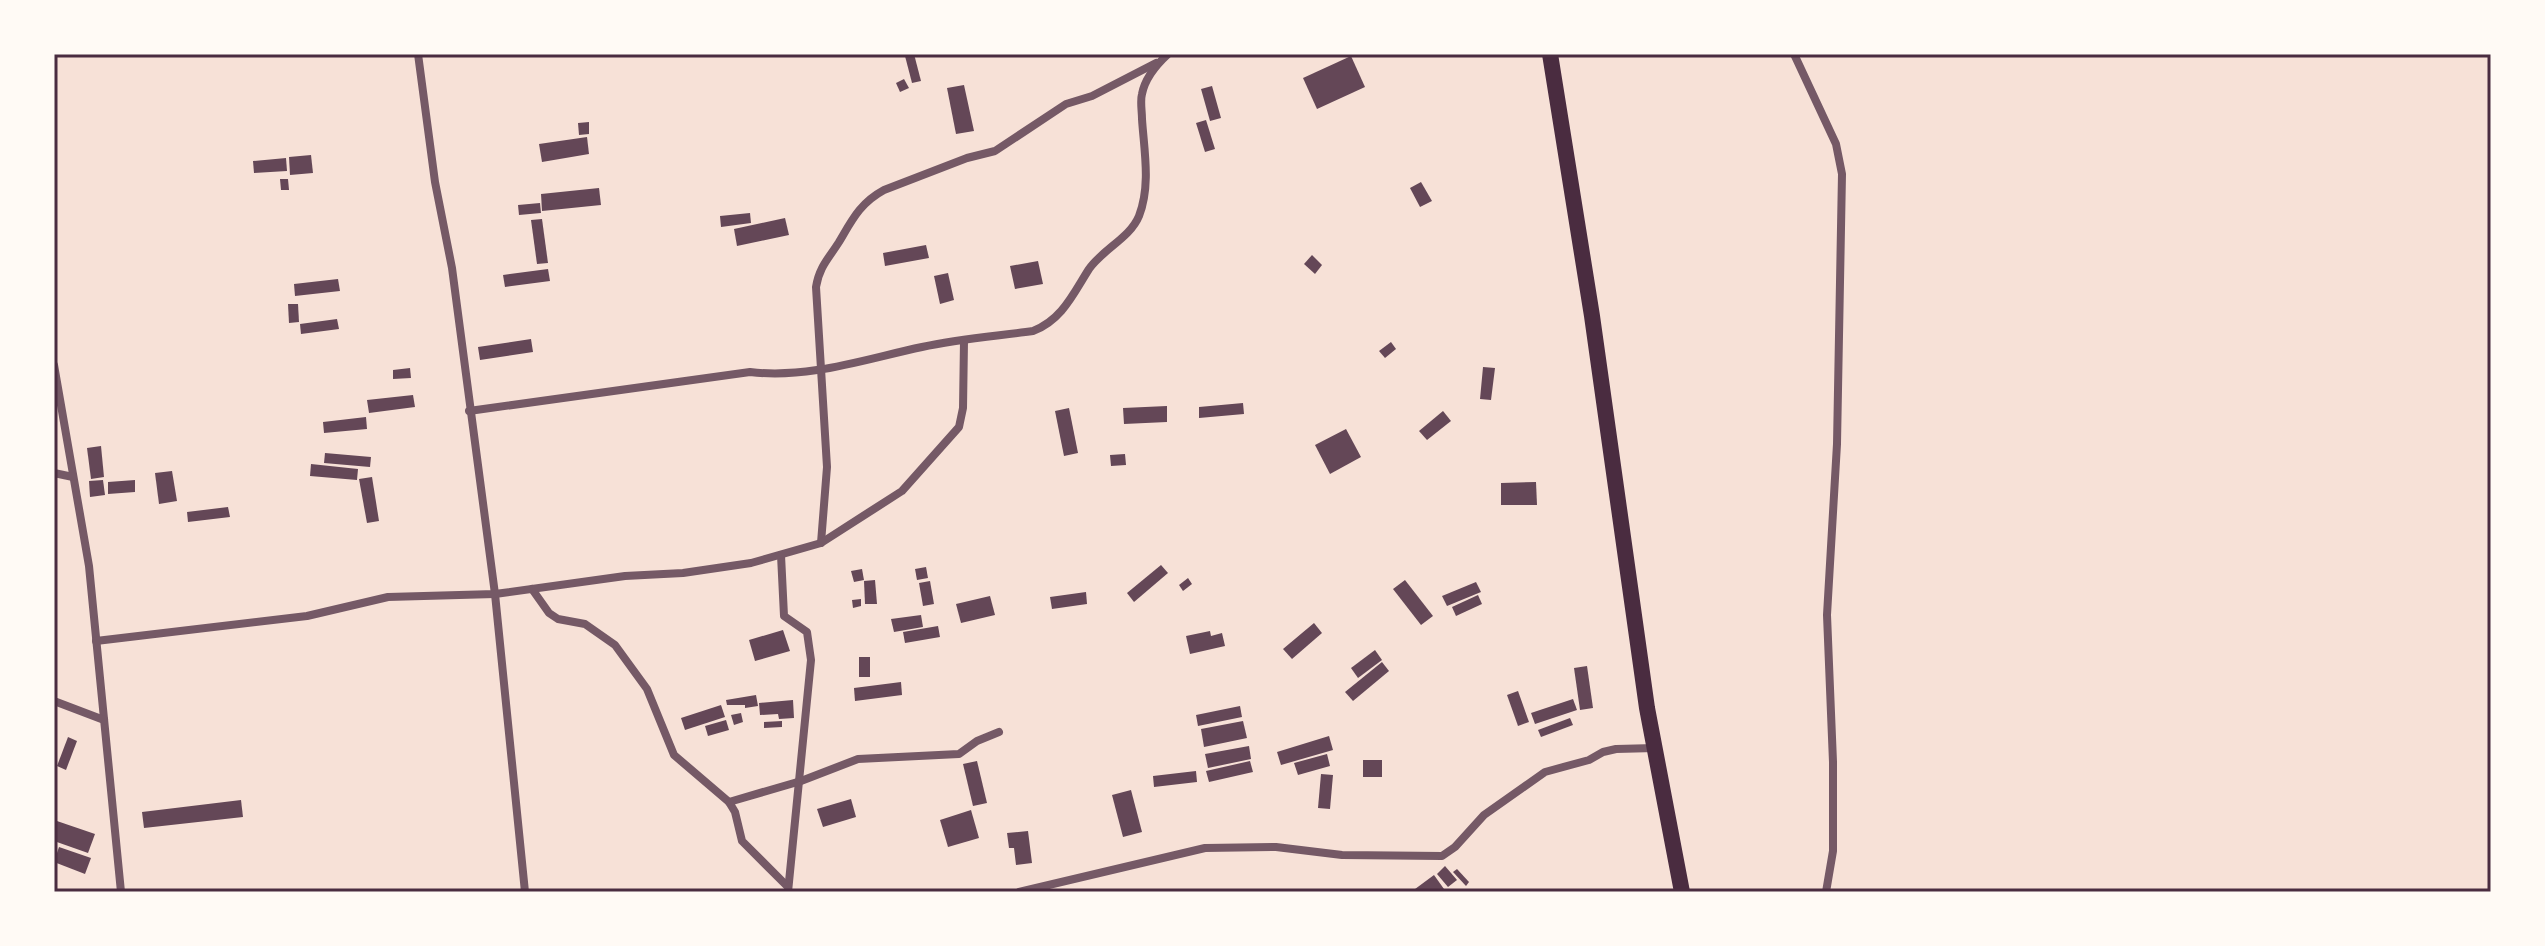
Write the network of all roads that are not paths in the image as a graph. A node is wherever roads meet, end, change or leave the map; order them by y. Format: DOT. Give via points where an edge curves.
graph roads {
  1 [pos="418,54"];
  2 [pos="1168,54"];
  3 [pos="1550,54"];
  4 [pos="1794,54"];
  5 [pos="1160,61"];
  6 [pos="964,341"];
  7 [pos="54,365"];
  8 [pos="822,370"];
  9 [pos="469,411"];
  10 [pos="54,473"];
  11 [pos="73,477"];
  12 [pos="821,543"];
  13 [pos="781,555"];
  14 [pos="532,589"];
  15 [pos="495,594"];
  16 [pos="96,641"];
  17 [pos="54,701"];
  18 [pos="104,720"];
  19 [pos="999,732"];
  20 [pos="1655,748"];
  21 [pos="801,781"];
  22 [pos="729,802"];
  23 [pos="787,889"];
  24 [pos="121,892"];
  25 [pos="525,892"];
  26 [pos="1019,892"];
  27 [pos="1682,892"];
  28 [pos="1826,892"];
  1 -- 9 [label="street"];
  2 -- 5 [label="street"];
  3 -- 20 [label="main road"];
  4 -- 28 [label="street" via="1836,144 1842,174 1837,444 1827,615 1833,851"];
  5 -- 6 [label="street" via="1141,95 1143,199 1129,231 1101,253 1064,308 1045,326"];
  5 -- 8 [label="street" via="1066,104 995,151 884,190 861,205 818,275"];
  6 -- 8 [label="street"];
  6 -- 12 [label="street" via="959,427 902,491"];
  7 -- 11 [label="street"];
  8 -- 9 [label="street" via="750,372"];
  8 -- 12 [label="street" via="827,467"];
  9 -- 15 [label="street"];
  10 -- 11 [label="street"];
  11 -- 16 [label="street"];
  12 -- 13 [label="street"];
  13 -- 14 [label="street" via="683,573"];
  13 -- 21 [label="street" via="784,616 807,632 811,660"];
  14 -- 15 [label="street"];
  14 -- 22 [label="street" via="549,613 585,624 615,645 647,689 674,755"];
  15 -- 16 [label="street" via="388,597 307,616"];
  15 -- 25 [label="street"];
  16 -- 18 [label="street"];
  17 -- 18 [label="street"];
  18 -- 24 [label="street"];
  19 -- 21 [label="street" via="959,754 858,759"];
  20 -- 26 [label="street" via="1603,752 1545,772 1484,815 1442,856 1205,848"];
  20 -- 27 [label="main road"];
  21 -- 22 [label="street"];
  21 -- 23 [label="street"];
  22 -- 23 [label="street" via="742,841"];
}
